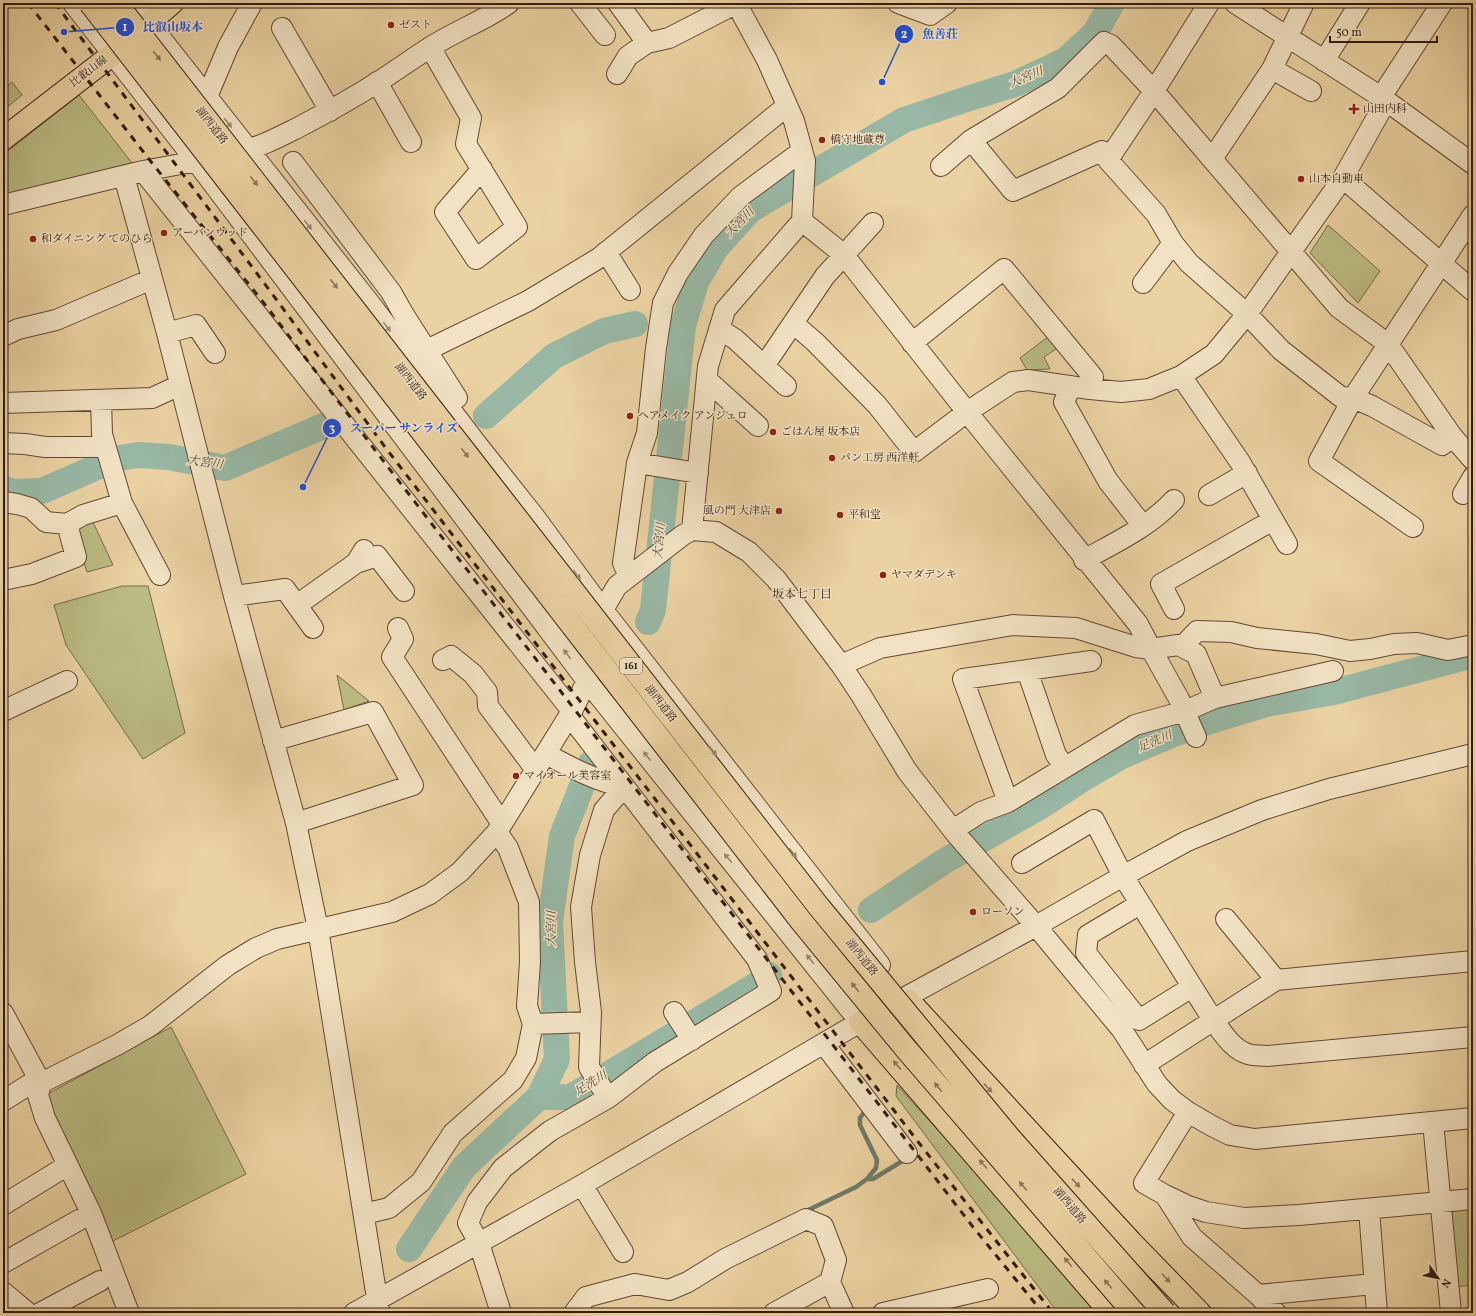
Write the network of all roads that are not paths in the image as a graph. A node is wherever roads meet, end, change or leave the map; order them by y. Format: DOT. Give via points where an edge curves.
graph roads {
  1 [pos="73,3"];
  2 [pos="90,3"];
  3 [pos="116,3"];
  4 [pos="133,3"];
  5 [pos="172,3"];
  6 [pos="252,3"];
  7 [pos="509,3"];
  8 [pos="580,3"];
  9 [pos="618,3"];
  10 [pos="736,3"];
  11 [pos="898,3"];
  12 [pos="947,3"];
  13 [pos="1209,3"];
  14 [pos="1235,3"];
  15 [pos="1304,3"];
  16 [pos="1360,3"];
  17 [pos="1442,3"];
  18 [pos="148,23"];
  19 [pos="282,28"];
  20 [pos="605,35"];
  21 [pos="1288,37"];
  22 [pos="647,43"];
  23 [pos="430,47"];
  24 [pos="113,54"];
  25 [pos="1324,61"];
  26 [pos="1272,69"];
  27 [pos="617,74"];
  28 [pos="377,82"];
  29 [pos="1154,91"];
  30 [pos="1311,91"];
  31 [pos="207,96"];
  32 [pos="1383,99"];
  33 [pos="787,106"];
  34 [pos="330,111"];
  35 [pos="5,133"];
  36 [pos="971,140"];
  37 [pos="411,142"];
  38 [pos="250,150"];
  39 [pos="804,156"];
  40 [pos="1212,159"];
  41 [pos="1108,160"];
  42 [pos="196,161"];
  43 [pos="293,162"];
  44 [pos="1473,164"];
  45 [pos="941,166"];
  46 [pos="482,169"];
  47 [pos="143,171"];
  48 [pos="124,176"];
  49 [pos="1343,178"];
  50 [pos="312,187"];
  51 [pos="291,204"];
  52 [pos="3,205"];
  53 [pos="1473,215"];
  54 [pos="802,221"];
  55 [pos="873,223"];
  56 [pos="1173,243"];
  57 [pos="606,252"];
  58 [pos="1291,252"];
  59 [pos="843,254"];
  60 [pos="1441,263"];
  61 [pos="152,279"];
  62 [pos="1143,283"];
  63 [pos="630,290"];
  64 [pos="1473,291"];
  65 [pos="1247,314"];
  66 [pos="793,323"];
  67 [pos="719,329"];
  68 [pos="167,333"];
  69 [pos="3,336"];
  70 [pos="912,343"];
  71 [pos="1388,344"];
  72 [pos="426,350"];
  73 [pos="215,353"];
  74 [pos="764,366"];
  75 [pos="1181,376"];
  76 [pos="707,380"];
  77 [pos="180,385"];
  78 [pos="786,386"];
  79 [pos="1081,388"];
  80 [pos="446,394"];
  81 [pos="1353,398"];
  82 [pos="101,400"];
  83 [pos="3,403"];
  84 [pos="967,412"];
  85 [pos="758,426"];
  86 [pos="1452,436"];
  87 [pos="3,444"];
  88 [pos="105,447"];
  89 [pos="1473,460"];
  90 [pos="638,463"];
  91 [pos="697,473"];
  92 [pos="1247,473"];
  93 [pos="1209,495"];
  94 [pos="1174,500"];
  95 [pos="3,502"];
  96 [pos="122,503"];
  97 [pos="1273,520"];
  98 [pos="67,524"];
  99 [pos="1144,526"];
  100 [pos="1413,526"];
  101 [pos="687,533"];
  102 [pos="1287,544"];
  103 [pos="1084,560"];
  104 [pos="160,575"];
  105 [pos="629,577"];
  106 [pos="3,580"];
  107 [pos="404,591"];
  108 [pos="234,596"];
  109 [pos="297,605"];
  110 [pos="1174,609"];
  111 [pos="603,610"];
  112 [pos="313,628"];
  113 [pos="398,628"];
  114 [pos="1473,645"];
  115 [pos="1182,647"];
  116 [pos="1151,649"];
  117 [pos="444,660"];
  118 [pos="1091,661"];
  119 [pos="841,665"];
  120 [pos="1027,670"];
  121 [pos="1333,671"];
  122 [pos="67,681"];
  123 [pos="587,681"];
  124 [pos="1215,698"];
  125 [pos="3,711"];
  126 [pos="571,714"];
  127 [pos="1186,714"];
  128 [pos="1196,737"];
  129 [pos="273,741"];
  130 [pos="1473,754"];
  131 [pos="541,762"];
  132 [pos="1065,768"];
  133 [pos="617,785"];
  134 [pos="1008,802"];
  135 [pos="296,823"];
  136 [pos="499,828"];
  137 [pos="954,832"];
  138 [pos="1022,863"];
  139 [pos="1123,876"];
  140 [pos="1140,904"];
  141 [pos="1226,919"];
  142 [pos="1036,926"];
  143 [pos="318,929"];
  144 [pos="1473,961"];
  145 [pos="1276,980"];
  146 [pos="1192,987"];
  147 [pos="905,997"];
  148 [pos="674,1012"];
  149 [pos="3,1013"];
  150 [pos="1213,1020"];
  151 [pos="590,1022"];
  152 [pos="860,1022"];
  153 [pos="533,1024"];
  154 [pos="1473,1037"];
  155 [pos="692,1040"];
  156 [pos="824,1044"];
  157 [pos="1144,1065"];
  158 [pos="41,1083"];
  159 [pos="607,1097"];
  160 [pos="3,1102"];
  161 [pos="1188,1112"];
  162 [pos="1473,1118"];
  163 [pos="1433,1122"];
  164 [pos="907,1153"];
  165 [pos="60,1170"];
  166 [pos="582,1185"];
  167 [pos="1165,1195"];
  168 [pos="1473,1199"];
  169 [pos="1440,1202"];
  170 [pos="3,1205"];
  171 [pos="1368,1209"];
  172 [pos="364,1214"];
  173 [pos="79,1220"];
  174 [pos="479,1243"];
  175 [pos="623,1252"];
  176 [pos="3,1263"];
  177 [pos="100,1281"];
  178 [pos="830,1282"];
  179 [pos="1374,1284"];
  180 [pos="988,1289"];
  181 [pos="3,1292"];
  182 [pos="1258,1295"];
  183 [pos="378,1306"];
  184 [pos="28,1313"];
  185 [pos="40,1313"];
  186 [pos="129,1313"];
  187 [pos="354,1313"];
  188 [pos="501,1313"];
  189 [pos="574,1313"];
  190 [pos="774,1313"];
  191 [pos="844,1313"];
  192 [pos="883,1313"];
  193 [pos="1111,1313"];
  194 [pos="1134,1313"];
  195 [pos="1164,1313"];
  196 [pos="1200,1313"];
  197 [pos="1276,1313"];
  198 [pos="1377,1313"];
  199 [pos="1450,1313"];
  1 -- 24 [label="street"];
  194 -- 2 [label="main road, 湖西道路 / 161, one-way, bridge" via="906,1050 801,921"];
  3 -- 195 [label="main road, 湖西道路 / 161, one-way, bridge" via="818,907 1009,1136"];
  4 -- 18 [label="street"];
  5 -- 18 [label="main road, 比叡山線"];
  6 -- 31 [label="street" via="228,47"];
  7 -- 23 [label="street"];
  8 -- 20 [label="street"];
  9 -- 22 [label="street"];
  10 -- 22 [label="street" via="669,38"];
  10 -- 33 [label="street" via="767,60"];
  11 -- 12 [label="street" via="930,15"];
  13 -- 29 [label="street"];
  14 -- 21 [label="street"];
  15 -- 21 [label="street"];
  16 -- 25 [label="street"];
  17 -- 32 [label="street"];
  18 -- 24 [label="main road, 比叡山線"];
  18 -- 31 [label="street"];
  19 -- 34 [label="street"];
  21 -- 25 [label="street"];
  21 -- 26 [label="street"];
  22 -- 27 [label="street" via="628,56"];
  23 -- 28 [label="street"];
  23 -- 46 [label="street" via="471,118 466,144"];
  24 -- 35 [label="main road, 比叡山線"];
  24 -- 42 [label="street"];
  25 -- 32 [label="street"];
  26 -- 30 [label="street"];
  26 -- 40 [label="street"];
  28 -- 34 [label="street"];
  28 -- 37 [label="street"];
  29 -- 36 [label="street" via="1111,45 1104,42 1058,88"];
  29 -- 40 [label="street"];
  29 -- 41 [label="street"];
  31 -- 38 [label="street, one-way"];
  32 -- 44 [label="street"];
  32 -- 49 [label="street"];
  33 -- 39 [label="street"];
  33 -- 57 [label="street"];
  34 -- 38 [label="street"];
  36 -- 41 [label="street" via="1013,191 1102,151"];
  36 -- 45 [label="street"];
  38 -- 42 [label="street"];
  38 -- 51 [label="street"];
  39 -- 54 [label="street"];
  39 -- 90 [label="street" via="741,196 704,235 678,273 663,303 647,433"];
  40 -- 58 [label="street"];
  41 -- 56 [label="street" via="1156,214"];
  42 -- 47 [label="street"];
  123 -- 42 [label="street, one-way"];
  43 -- 50 [label="street"];
  47 -- 48 [label="street"];
  47 -- 126 [label="street"];
  48 -- 52 [label="street"];
  48 -- 61 [label="street"];
  49 -- 58 [label="street"];
  49 -- 60 [label="street"];
  50 -- 51 [label="street"];
  50 -- 72 [label="street" via="391,292"];
  51 -- 80 [label="street, one-way"];
  53 -- 60 [label="street"];
  54 -- 59 [label="street"];
  54 -- 67 [label="street" via="725,310"];
  55 -- 59 [label="street"];
  56 -- 62 [label="street"];
  56 -- 65 [label="street" via="1188,263"];
  57 -- 63 [label="street"];
  57 -- 72 [label="street" via="528,301"];
  58 -- 65 [label="street"];
  58 -- 71 [label="street" via="1339,308"];
  59 -- 66 [label="street"];
  59 -- 70 [label="street"];
  60 -- 64 [label="street"];
  60 -- 71 [label="street"];
  61 -- 68 [label="street"];
  61 -- 69 [label="street" via="56,320 18,329"];
  65 -- 75 [label="street" via="1214,354"];
  65 -- 81 [label="street" via="1280,350 1341,397"];
  66 -- 74 [label="street"];
  66 -- 84 [label="street" via="877,406 914,452"];
  67 -- 74 [label="street" via="735,339"];
  67 -- 76 [label="street" via="708,366"];
  68 -- 73 [label="street" via="196,325"];
  68 -- 77 [label="street"];
  70 -- 79 [label="street" via="1004,270 1093,377"];
  70 -- 84 [label="street"];
  71 -- 81 [label="street"];
  71 -- 86 [label="street"];
  72 -- 80 [label="street"];
  74 -- 78 [label="street"];
  75 -- 79 [label="street" via="1149,388 1122,392"];
  75 -- 92 [label="street"];
  76 -- 85 [label="street"];
  76 -- 91 [label="street"];
  77 -- 82 [label="street" via="152,398"];
  77 -- 108 [label="street"];
  79 -- 84 [label="street" via="1028,380 1013,382"];
  79 -- 99 [label="street" via="1064,402 1108,481"];
  80 -- 111 [label="street, one-way"];
  81 -- 86 [label="street" via="1442,445"];
  81 -- 100 [label="street" via="1319,461"];
  82 -- 83 [label="street"];
  82 -- 88 [label="street"];
  84 -- 103 [label="street"];
  86 -- 89 [label="street"];
  87 -- 88 [label="street" via="25,444 44,452"];
  88 -- 96 [label="street"];
  90 -- 91 [label="street"];
  90 -- 105 [label="street" via="623,563"];
  91 -- 101 [label="street"];
  92 -- 93 [label="street"];
  92 -- 97 [label="street"];
  94 -- 99 [label="street"];
  95 -- 98 [label="street" via="31,508 46,522"];
  96 -- 98 [label="street" via="83,515"];
  96 -- 104 [label="street"];
  97 -- 102 [label="street"];
  97 -- 110 [label="street" via="1161,584"];
  98 -- 106 [label="street" via="76,557 32,574"];
  99 -- 103 [label="street"];
  101 -- 105 [label="street"];
  101 -- 119 [label="street" via="716,532 749,552 776,579"];
  103 -- 116 [label="street" via="1138,624"];
  105 -- 111 [label="street" via="617,586"];
  107 -- 109 [label="street" via="377,556 360,556"];
  108 -- 109 [label="street" via="285,588"];
  108 -- 129 [label="street"];
  109 -- 112 [label="street"];
  111 -- 123 [label="street"];
  111 -- 147 [label="street, one-way"];
  113 -- 136 [label="street" via="404,639 392,657"];
  114 -- 115 [label="street" via="1448,650 1417,644 1394,644 1350,652 1316,644 1257,638 1231,632 1197,631"];
  115 -- 116 [label="street" via="1178,645"];
  115 -- 124 [label="street" via="1196,654"];
  116 -- 119 [label="street" via="1136,647 1076,628 1013,625 880,648"];
  116 -- 127 [label="street"];
  117 -- 131 [label="street" via="451,656 473,674 487,692 488,706"];
  118 -- 120 [label="street"];
  119 -- 137 [label="street" via="907,771"];
  120 -- 132 [label="street" via="1056,755"];
  120 -- 134 [label="street" via="963,679"];
  121 -- 124 [label="street"];
  122 -- 125 [label="street"];
  123 -- 126 [label="street"];
  152 -- 123 [label="street, one-way"];
  124 -- 127 [label="street"];
  126 -- 131 [label="street"];
  126 -- 133 [label="street"];
  127 -- 128 [label="street"];
  127 -- 132 [label="street" via="1135,725"];
  129 -- 135 [label="street"];
  129 -- 135 [label="street" via="373,712 413,784"];
  130 -- 139 [label="street" via="1329,789 1262,810 1187,841"];
  131 -- 133 [label="street" via="570,766"];
  131 -- 136 [label="street"];
  132 -- 134 [label="street"];
  133 -- 151 [label="street" via="604,810 590,855 581,907"];
  133 -- 155 [label="street" via="757,959 771,991"];
  134 -- 137 [label="street" via="982,812"];
  135 -- 143 [label="street"];
  136 -- 143 [label="street" via="460,872 430,894 392,912"];
  136 -- 153 [label="street" via="529,902 530,962 527,1006"];
  137 -- 142 [label="street"];
  138 -- 139 [label="street" via="1094,820"];
  139 -- 140 [label="street"];
  139 -- 142 [label="street"];
  140 -- 146 [label="street"];
  140 -- 146 [label="street" via="1088,935 1086,952 1139,1020"];
  141 -- 145 [label="street"];
  142 -- 147 [label="street"];
  142 -- 157 [label="street" via="1122,1030"];
  143 -- 158 [label="street" via="277,938 256,948 228,964 150,1026"];
  143 -- 172 [label="street"];
  144 -- 145 [label="street"];
  145 -- 150 [label="street"];
  146 -- 150 [label="street"];
  147 -- 152 [label="street"];
  147 -- 196 [label="main road, one-way"];
  148 -- 155 [label="street"];
  149 -- 158 [label="street"];
  150 -- 154 [label="street" via="1236,1048 1248,1054 1267,1056"];
  150 -- 157 [label="street"];
  151 -- 153 [label="street"];
  151 -- 159 [label="street" via="589,1067"];
  152 -- 156 [label="street"];
  193 -- 152 [label="main road, one-way"];
  153 -- 172 [label="street" via="526,1058 513,1080 453,1133 421,1182 389,1208"];
  155 -- 159 [label="street" via="655,1062"];
  156 -- 164 [label="street"];
  156 -- 166 [label="street"];
  157 -- 161 [label="street" via="1172,1100"];
  158 -- 160 [label="street" via="30,1084"];
  158 -- 186 [label="street" via="38,1095 45,1118 91,1213"];
  159 -- 174 [label="street" via="550,1131 503,1168 477,1202 468,1223"];
  161 -- 163 [label="street" via="1230,1135 1255,1139"];
  161 -- 167 [label="street" via="1144,1183"];
  162 -- 163 [label="street"];
  163 -- 169 [label="street"];
  165 -- 170 [label="street"];
  166 -- 174 [label="street"];
  166 -- 175 [label="street"];
  167 -- 171 [label="street" via="1206,1212 1244,1218"];
  167 -- 182 [label="street" via="1192,1236"];
  168 -- 169 [label="street"];
  169 -- 171 [label="street"];
  169 -- 199 [label="street"];
  171 -- 179 [label="street"];
  172 -- 183 [label="street"];
  173 -- 176 [label="street"];
  174 -- 183 [label="street"];
  174 -- 188 [label="street"];
  177 -- 185 [label="street"];
  178 -- 189 [label="street" via="836,1260 823,1226 806,1219 725,1259 682,1285 669,1290 635,1284 586,1297"];
  178 -- 190 [label="street"];
  178 -- 191 [label="street"];
  179 -- 182 [label="street"];
  179 -- 198 [label="street"];
  180 -- 192 [label="street"];
  181 -- 184 [label="street"];
  182 -- 197 [label="street"];
  183 -- 187 [label="street"];
}
